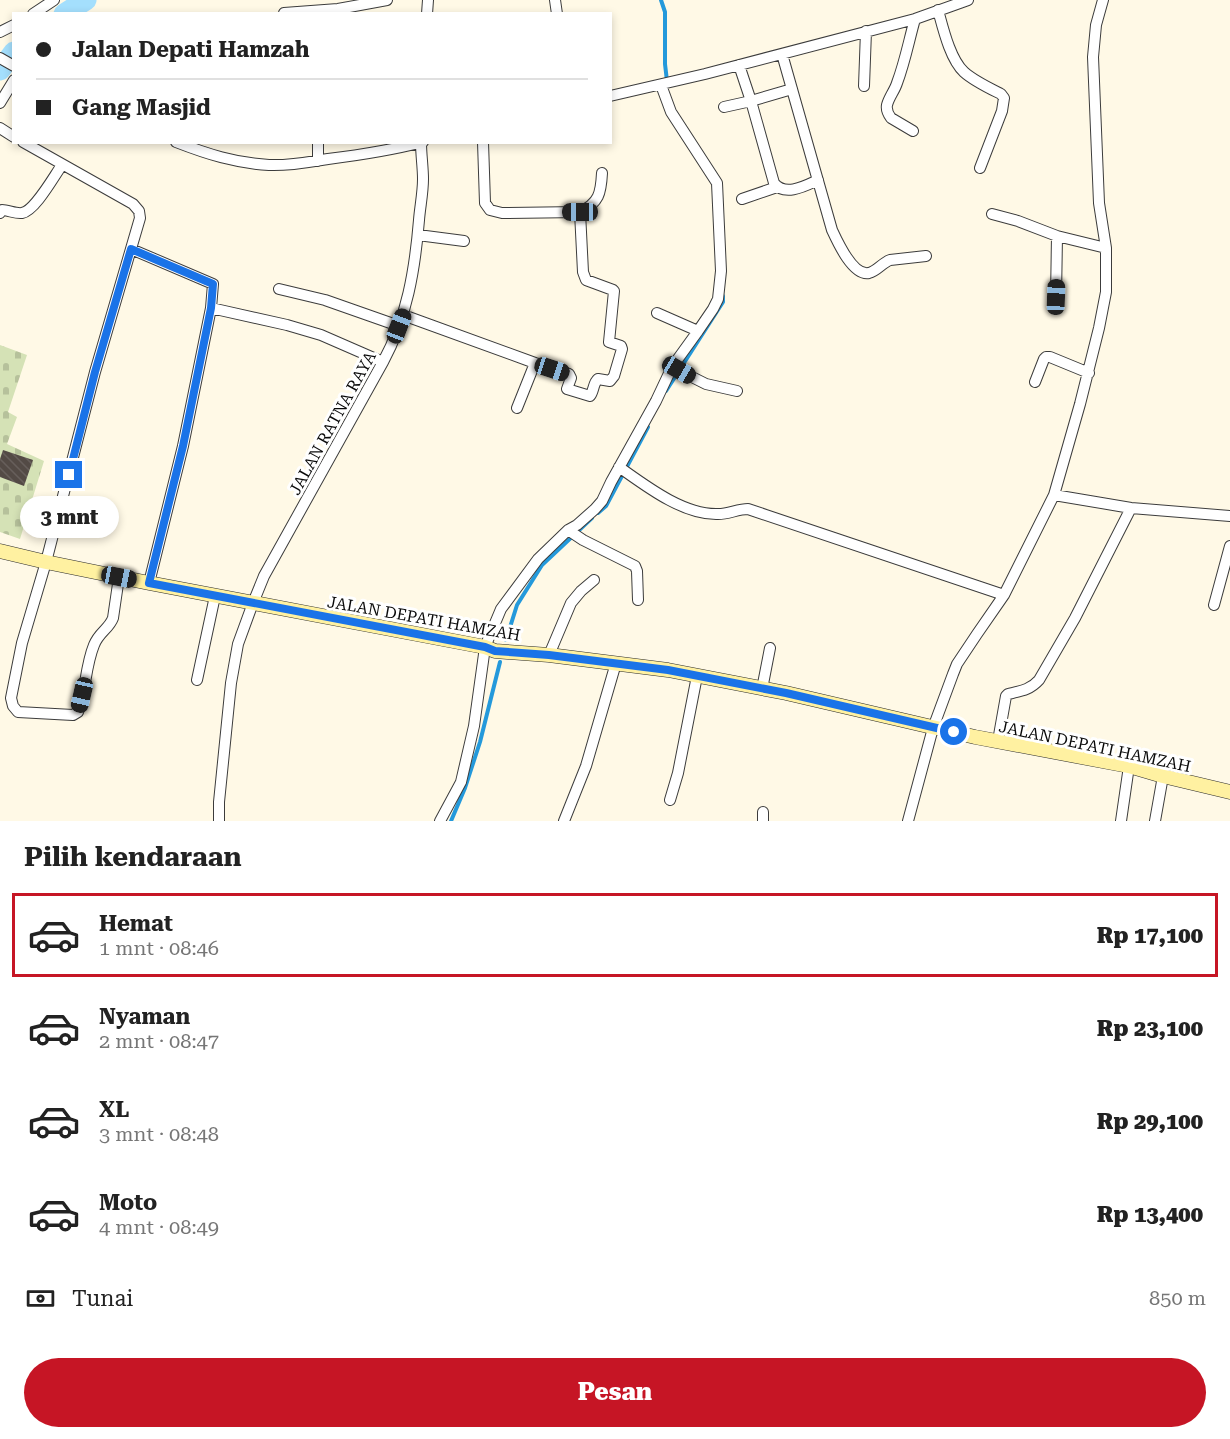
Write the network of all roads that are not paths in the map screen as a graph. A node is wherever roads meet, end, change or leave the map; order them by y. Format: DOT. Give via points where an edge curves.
graph roads {
  1 [pos="54,0"];
  2 [pos="387,0"];
  3 [pos="968,0"];
  4 [pos="1103,0"];
  5 [pos="938,10"];
  6 [pos="36,12"];
  7 [pos="298,12"];
  8 [pos="915,19"];
  9 [pos="866,32"];
  10 [pos="782,54"];
  11 [pos="739,65"];
  12 [pos="12,83"];
  13 [pos="668,83"];
  14 [pos="864,86"];
  15 [pos="792,89"];
  16 [pos="612,96"];
  17 [pos="751,101"];
  18 [pos="0,103"];
  19 [pos="724,107"];
  20 [pos="913,130"];
  21 [pos="26,144"];
  22 [pos="181,144"];
  23 [pos="318,144"];
  24 [pos="417,144"];
  25 [pos="422,144"];
  26 [pos="483,144"];
  27 [pos="318,161"];
  28 [pos="62,165"];
  29 [pos="980,168"];
  30 [pos="602,173"];
  31 [pos="818,180"];
  32 [pos="777,187"];
  33 [pos="742,199"];
  34 [pos="580,212"];
  35 [pos="0,213"];
  36 [pos="992,214"];
  37 [pos="418,235"];
  38 [pos="1057,236"];
  39 [pos="464,241"];
  40 [pos="1106,248"];
  41 [pos="131,249"];
  42 [pos="926,256"];
  43 [pos="279,289"];
  44 [pos="1053,307"];
  45 [pos="211,308"];
  46 [pos="657,313"];
  47 [pos="403,315"];
  48 [pos="399,326"];
  49 [pos="698,331"];
  50 [pos="384,362"];
  51 [pos="535,363"];
  52 [pos="675,368"];
  53 [pos="1089,373"];
  54 [pos="1035,382"];
  55 [pos="737,391"];
  56 [pos="518,408"];
  57 [pos="621,469"];
  58 [pos="1054,495"];
  59 [pos="1131,508"];
  60 [pos="1230,516"];
  61 [pos="570,532"];
  62 [pos="1230,546"];
  63 [pos="0,551"];
  64 [pos="46,562"];
  65 [pos="119,577"];
  66 [pos="594,580"];
  67 [pos="149,583"];
  68 [pos="1004,595"];
  69 [pos="215,596"];
  70 [pos="638,600"];
  71 [pos="253,603"];
  72 [pos="1214,605"];
  73 [pos="485,647"];
  74 [pos="770,648"];
  75 [pos="549,655"];
  76 [pos="616,663"];
  77 [pos="697,676"];
  78 [pos="197,680"];
  79 [pos="762,688"];
  80 [pos="933,728"];
  81 [pos="998,741"];
  82 [pos="1130,766"];
  83 [pos="1163,776"];
  84 [pos="1230,792"];
  85 [pos="670,800"];
  86 [pos="219,821"];
  87 [pos="440,821"];
  88 [pos="564,821"];
  89 [pos="908,821"];
  90 [pos="1121,821"];
  91 [pos="1155,821"];
  1 -- 6 [label="street"];
  2 -- 7 [label="street"];
  3 -- 5 [label="street"];
  4 -- 40 [label="street" via="1093,57 1099,203"];
  5 -- 8 [label="street"];
  5 -- 29 [label="street" via="964,72 1004,98"];
  8 -- 9 [label="street"];
  8 -- 20 [label="street" via="897,86 887,105 891,118"];
  9 -- 10 [label="street"];
  9 -- 14 [label="street"];
  10 -- 11 [label="street"];
  10 -- 15 [label="street"];
  11 -- 13 [label="street"];
  11 -- 17 [label="street"];
  12 -- 18 [label="street"];
  13 -- 16 [label="street"];
  13 -- 49 [label="street" via="671,112 717,183 718,191 720,289 713,309"];
  15 -- 17 [label="street"];
  15 -- 31 [label="street"];
  17 -- 19 [label="street"];
  17 -- 32 [label="street"];
  21 -- 28 [label="street"];
  22 -- 27 [label="street" via="249,163 290,165"];
  23 -- 27 [label="street"];
  24 -- 27 [label="street"];
  25 -- 37 [label="street, JALAN RATNA RAYA"];
  26 -- 34 [label="street" via="485,203 490,210"];
  28 -- 35 [label="street" via="32,207 20,213"];
  28 -- 41 [label="street" via="139,211"];
  30 -- 34 [label="street" via="601,191 595,202"];
  31 -- 32 [label="street" via="797,188"];
  31 -- 42 [label="street" via="836,238 856,270 868,273 890,260"];
  32 -- 33 [label="street"];
  34 -- 51 [label="street" via="586,280 614,291 609,342 622,348 614,376 610,381 598,379 590,396 567,389 569,374"];
  36 -- 38 [label="street"];
  37 -- 39 [label="street"];
  37 -- 47 [label="street, JALAN RATNA RAYA"];
  38 -- 40 [label="street"];
  38 -- 44 [label="street"];
  40 -- 53 [label="street" via="1105,304"];
  41 -- 45 [label="street" via="213,284"];
  41 -- 64 [label="street"];
  43 -- 48 [label="street" via="326,300"];
  45 -- 50 [label="street" via="321,335"];
  45 -- 67 [label="street" via="183,446"];
  46 -- 49 [label="street"];
  47 -- 48 [label="street, JALAN RATNA RAYA"];
  47 -- 51 [label="street"];
  48 -- 50 [label="street, JALAN RATNA RAYA"];
  49 -- 52 [label="street"];
  50 -- 71 [label="street, JALAN RATNA RAYA" via="264,576"];
  51 -- 56 [label="street"];
  52 -- 55 [label="street" via="690,377"];
  52 -- 57 [label="street"];
  53 -- 54 [label="street" via="1046,357"];
  53 -- 58 [label="street"];
  57 -- 61 [label="street" via="602,501"];
  57 -- 68 [label="street" via="696,512 726,514 748,509"];
  58 -- 59 [label="street"];
  58 -- 68 [label="street"];
  59 -- 60 [label="street"];
  59 -- 81 [label="street" via="1039,680 1027,690 1006,696"];
  61 -- 70 [label="street" via="635,566"];
  61 -- 73 [label="street" via="538,559 514,589"];
  62 -- 72 [label="street"];
  63 -- 64 [label="main road, JALAN DEPATI HAMZAH"];
  64 -- 65 [label="main road, JALAN DEPATI HAMZAH"];
  64 -- 65 [label="street" via="22,643 11,698 18,712 78,712 88,661 101,632 112,622"];
  65 -- 67 [label="main road, JALAN DEPATI HAMZAH"];
  66 -- 75 [label="street" via="571,603"];
  67 -- 69 [label="main road, JALAN DEPATI HAMZAH"];
  68 -- 80 [label="street" via="957,664"];
  69 -- 71 [label="main road, JALAN DEPATI HAMZAH"];
  69 -- 78 [label="street"];
  71 -- 73 [label="main road, JALAN DEPATI HAMZAH"];
  71 -- 86 [label="street, JALAN RATNA RAYA" via="238,644 231,683"];
  73 -- 75 [label="main road, JALAN DEPATI HAMZAH"];
  73 -- 87 [label="street" via="461,782"];
  74 -- 79 [label="street"];
  75 -- 76 [label="main road, JALAN DEPATI HAMZAH"];
  76 -- 77 [label="main road, JALAN DEPATI HAMZAH"];
  76 -- 88 [label="street" via="586,766"];
  77 -- 79 [label="main road, JALAN DEPATI HAMZAH"];
  77 -- 85 [label="street"];
  79 -- 80 [label="main road, JALAN DEPATI HAMZAH"];
  80 -- 81 [label="main road, JALAN DEPATI HAMZAH"];
  80 -- 89 [label="street"];
  81 -- 82 [label="main road, JALAN DEPATI HAMZAH"];
  82 -- 83 [label="main road, JALAN DEPATI HAMZAH"];
  82 -- 90 [label="street"];
  83 -- 84 [label="main road, JALAN DEPATI HAMZAH"];
  83 -- 91 [label="street"];
}
